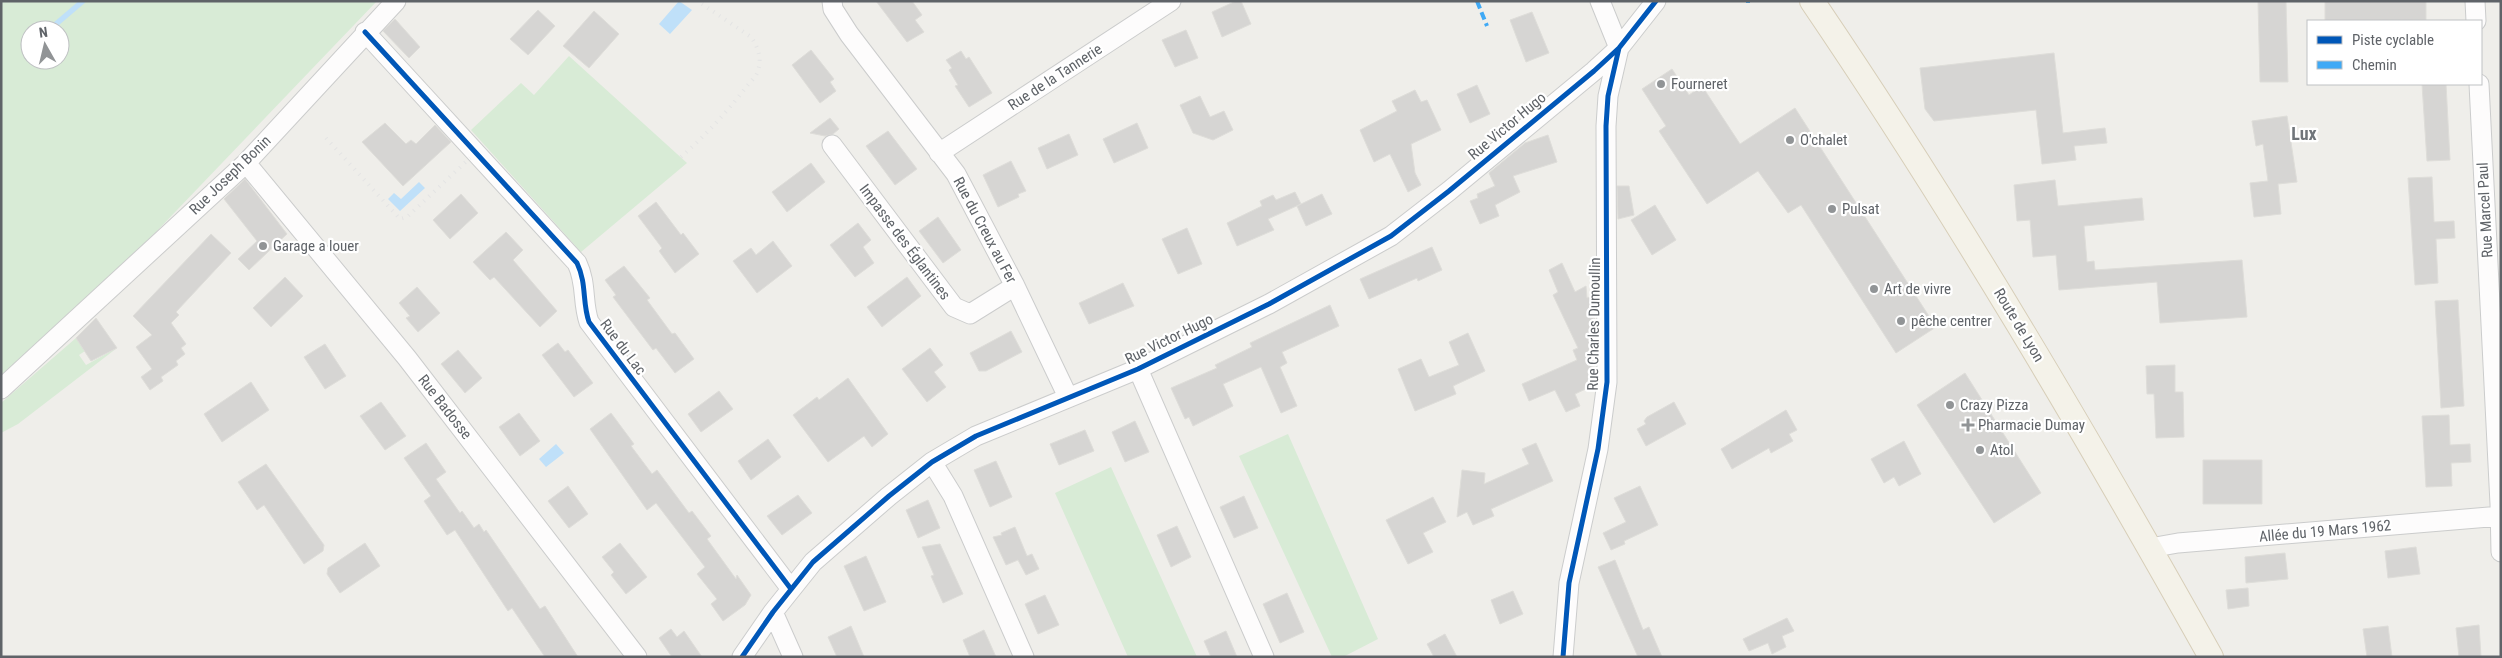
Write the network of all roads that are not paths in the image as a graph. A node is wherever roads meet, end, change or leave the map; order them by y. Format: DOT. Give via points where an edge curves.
graph roads {
  1 [pos="396,1"];
  2 [pos="832,1"];
  3 [pos="1171,1"];
  4 [pos="1600,1"];
  5 [pos="1656,1"];
  6 [pos="1812,1"];
  7 [pos="2474,1"];
  8 [pos="2476,20"];
  9 [pos="365,32"];
  10 [pos="1619,48"];
  11 [pos="2478,85"];
  12 [pos="832,145"];
  13 [pos="939,153"];
  14 [pos="246,163"];
  15 [pos="1015,286"];
  16 [pos="1138,368"];
  17 [pos="1,389"];
  18 [pos="1068,397"];
  19 [pos="932,462"];
  20 [pos="2500,516"];
  21 [pos="2150,548"];
  22 [pos="2501,552"];
  23 [pos="791,589"];
  24 [pos="773,612"];
  25 [pos="637,657"];
  26 [pos="742,657"];
  27 [pos="793,657"];
  28 [pos="1024,657"];
  29 [pos="1264,657"];
  30 [pos="1563,657"];
  31 [pos="2211,657"];
  1 -- 9 [label="street, Rue Joseph Bonin"];
  2 -- 13 [label="street, Rue du Creux au Fer" via="833,9 849,34"];
  3 -- 13 [label="street, Rue de la Tannerie"];
  4 -- 10 [label="street"];
  5 -- 10 [label="street, Rue Charles Dumoullin"];
  6 -- 21 [label="main road, Route de Lyon" via="1983,267"];
  7 -- 8 [label="street"];
  9 -- 14 [label="street, Rue Joseph Bonin"];
  9 -- 23 [label="street, Rue du Lac" via="577,263 584,277 585,310 593,328"];
  10 -- 16 [label="street, Rue Victor Hugo" via="1391,236 1269,304"];
  10 -- 30 [label="street, Rue Charles Dumoullin" via="1606,109 1607,382 1598,449 1569,583"];
  11 -- 20 [label="street, Rue Marcel Paul"];
  12 -- 15 [label="street, Impasse des Églantines" via="954,307 970,314"];
  13 -- 15 [label="street, Rue du Creux au Fer" via="956,174"];
  14 -- 17 [label="street, Rue Joseph Bonin"];
  14 -- 25 [label="street, Rue Badosse" via="407,358"];
  15 -- 18 [label="street, Rue du Creux au Fer"];
  16 -- 18 [label="street, Rue Victor Hugo"];
  16 -- 29 [label="street, Rue Victor Hugo"];
  18 -- 19 [label="street, Rue Victor Hugo" via="976,436"];
  19 -- 23 [label="street, Rue Victor Hugo" via="813,562"];
  19 -- 28 [label="street" via="953,496"];
  20 -- 21 [label="street, Allée du 19 Mars 1962"];
  20 -- 22 [label="street, Rue Marcel Paul"];
  21 -- 31 [label="main road, Route de Lyon"];
  23 -- 24 [label="street, Rue Victor Hugo"];
  24 -- 26 [label="street, Rue Victor Hugo"];
  24 -- 27 [label="street"];
}
